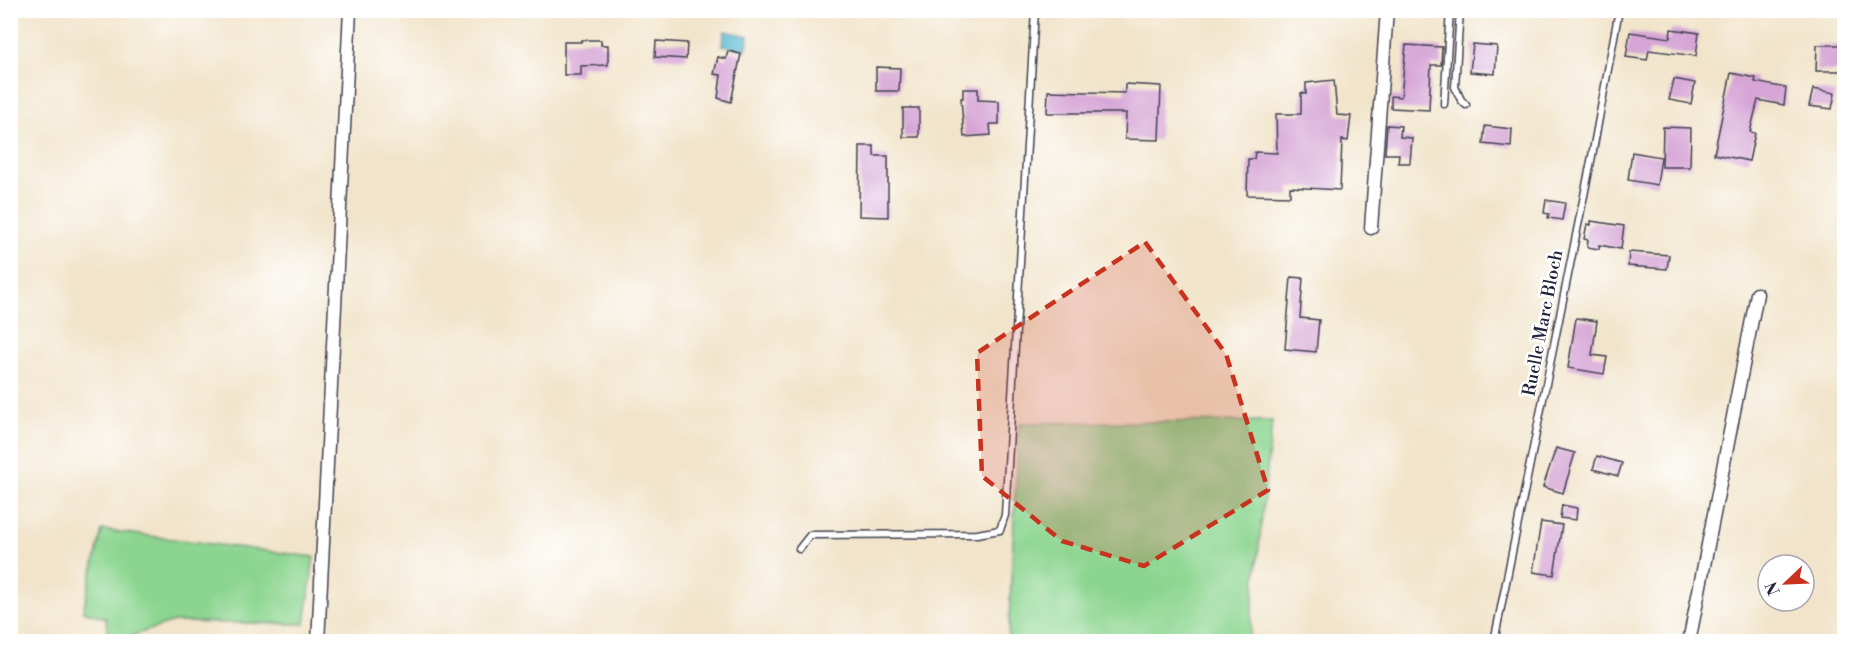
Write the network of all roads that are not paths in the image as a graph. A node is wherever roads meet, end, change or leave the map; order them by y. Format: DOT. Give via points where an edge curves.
graph roads {
  1 [pos="350,10"];
  2 [pos="1035,10"];
  3 [pos="1387,10"];
  4 [pos="1450,10"];
  5 [pos="1460,10"];
  6 [pos="1619,10"];
  7 [pos="1444,104"];
  8 [pos="1466,105"];
  9 [pos="1371,228"];
  10 [pos="1757,294"];
  11 [pos="799,549"];
  12 [pos="318,642"];
  13 [pos="1494,642"];
  14 [pos="1689,642"];
  1 -- 12 [label="street"];
  2 -- 11 [label="lane" via="1005,515 1000,530 977,534 810,535"];
  3 -- 9 [label="street"];
  4 -- 7 [label="lane"];
  5 -- 8 [label="lane" via="1455,87"];
  6 -- 13 [label="lane, Ruelle Marc Bloch"];
  10 -- 14 [label="street"];
}
